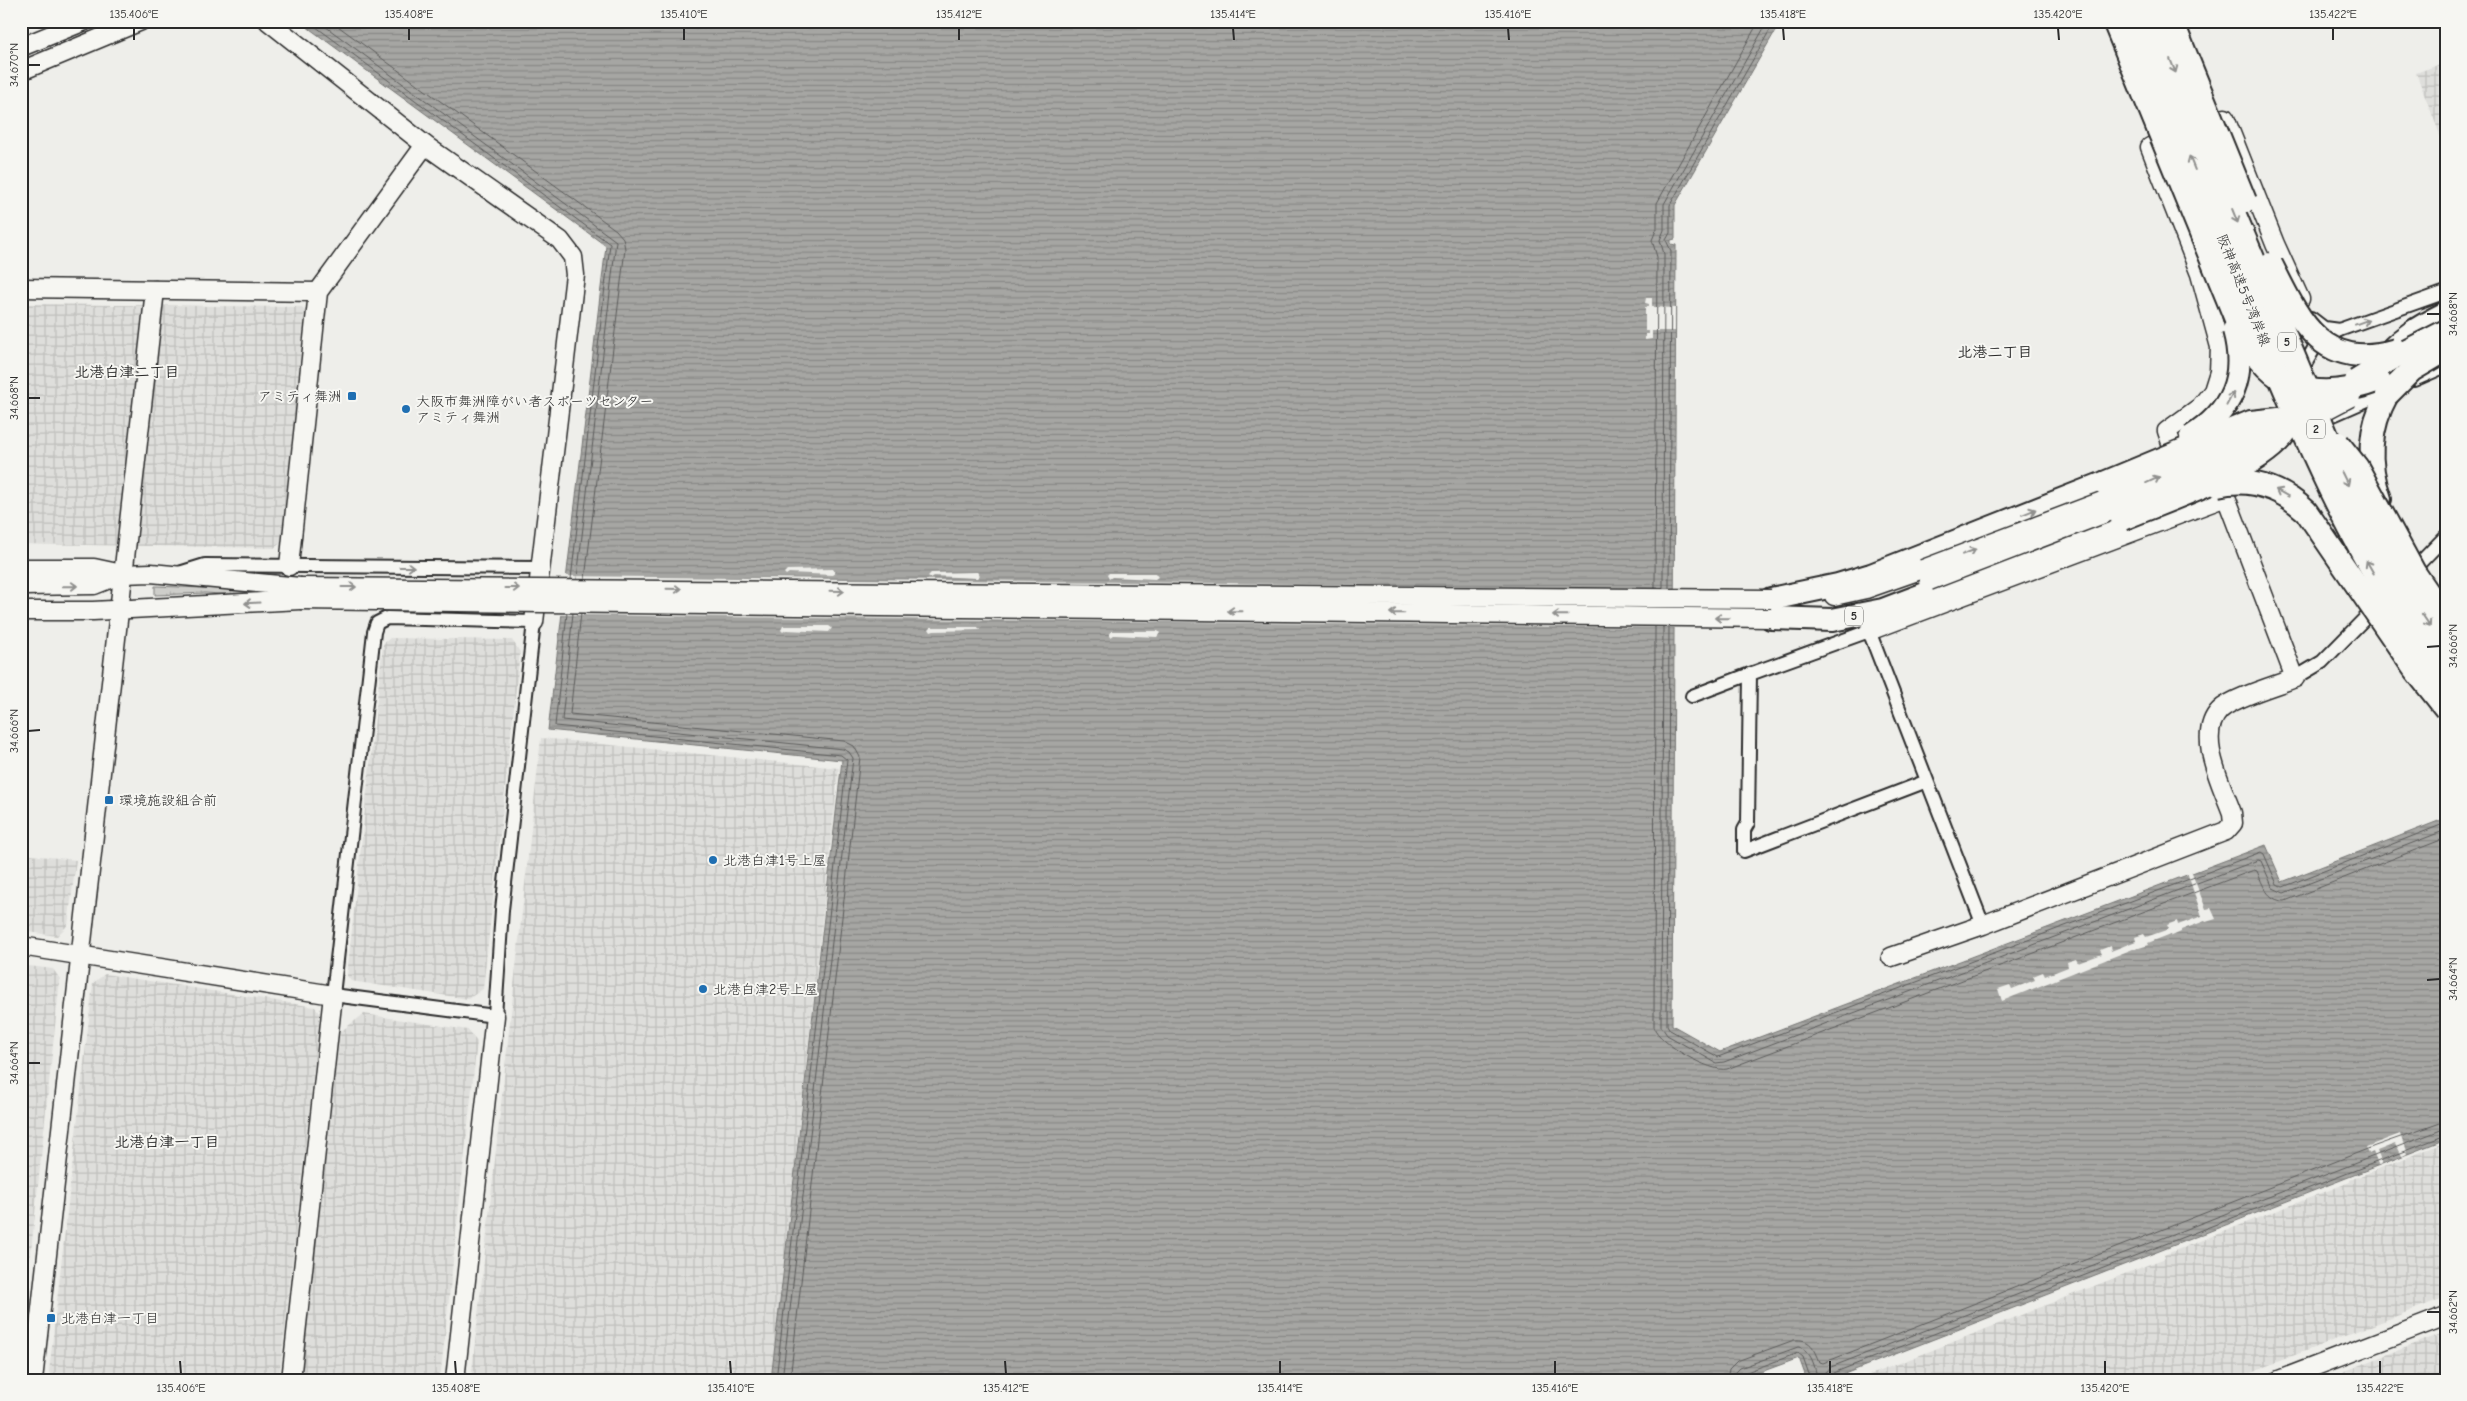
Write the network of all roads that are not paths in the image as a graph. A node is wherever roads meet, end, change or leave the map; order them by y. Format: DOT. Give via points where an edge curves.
graph roads {
  1 [pos="85,21"];
  2 [pos="114,21"];
  3 [pos="141,21"];
  4 [pos="268,21"];
  5 [pos="2114,21"];
  6 [pos="2134,21"];
  7 [pos="2154,21"];
  8 [pos="2172,21"];
  9 [pos="25,53"];
  10 [pos="21,71"];
  11 [pos="426,145"];
  12 [pos="2204,242"];
  13 [pos="2273,254"];
  14 [pos="2200,274"];
  15 [pos="21,288"];
  16 [pos="155,290"];
  17 [pos="318,292"];
  18 [pos="2446,292"];
  19 [pos="2305,310"];
  20 [pos="2446,313"];
  21 [pos="2339,330"];
  22 [pos="2446,330"];
  23 [pos="2446,337"];
  24 [pos="2446,350"];
  25 [pos="2446,364"];
  26 [pos="2303,368"];
  27 [pos="2373,373"];
  28 [pos="2351,397"];
  29 [pos="2294,418"];
  30 [pos="2256,453"];
  31 [pos="2104,482"];
  32 [pos="2226,497"];
  33 [pos="2194,509"];
  34 [pos="2122,519"];
  35 [pos="2446,536"];
  36 [pos="2398,543"];
  37 [pos="288,566"];
  38 [pos="21,568"];
  39 [pos="541,568"];
  40 [pos="122,574"];
  41 [pos="174,575"];
  42 [pos="2357,583"];
  43 [pos="21,586"];
  44 [pos="300,594"];
  45 [pos="1771,609"];
  46 [pos="119,610"];
  47 [pos="21,611"];
  48 [pos="2446,619"];
  49 [pos="534,622"];
  50 [pos="1869,631"];
  51 [pos="2446,648"];
  52 [pos="1750,674"];
  53 [pos="2295,678"];
  54 [pos="2446,680"];
  55 [pos="1692,696"];
  56 [pos="2446,709"];
  57 [pos="1927,781"];
  58 [pos="1983,925"];
  59 [pos="21,946"];
  60 [pos="80,955"];
  61 [pos="1891,957"];
  62 [pos="333,995"];
  63 [pos="496,1016"];
  64 [pos="2446,1316"];
  65 [pos="33,1380"];
  66 [pos="291,1380"];
  67 [pos="455,1380"];
  68 [pos="2279,1380"];
  1 -- 9 [label="street"];
  2 -- 9 [label="street"];
  3 -- 10 [label="street"];
  4 -- 11 [label="street"];
  5 -- 12 [label="highway, bridge"];
  29 -- 6 [label="highway, 阪神高速5号湾岸線 / 5, one-way, bridge"];
  7 -- 51 [label="highway, 阪神高速5号湾岸線 / 5, one-way, bridge" via="2343,474 2391,568"];
  8 -- 13 [label="highway, 5, bridge"];
  11 -- 17 [label="street"];
  11 -- 39 [label="street" via="560,240 573,256 575,275"];
  12 -- 24 [label="highway, bridge" via="2240,329 2255,356 2276,375 2301,388 2329,393 2362,386"];
  31 -- 12 [label="highway, one-way, bridge" via="2206,428 2217,418 2234,392 2238,374 2237,342"];
  13 -- 14 [label="street"];
  13 -- 14 [label="street" via="2225,118 2150,147"];
  13 -- 19 [label="street"];
  13 -- 22 [label="highway, 2, bridge" via="2294,309 2308,330 2329,346 2363,354 2386,353"];
  13 -- 29 [label="highway, 5, bridge" via="2307,366 2304,392"];
  14 -- 33 [label="street" via="2218,337 2219,372 2213,390 2200,408 2167,431"];
  15 -- 16 [label="street"];
  16 -- 17 [label="street"];
  16 -- 40 [label="street"];
  17 -- 37 [label="street"];
  21 -- 18 [label="street, one-way"];
  19 -- 21 [label="street" via="2324,328"];
  19 -- 26 [label="street" via="2307,339"];
  20 -- 27 [label="highway, bridge" via="2397,344"];
  21 -- 26 [label="street" via="2316,345"];
  22 -- 42 [label="highway, 2, bridge" via="2377,366 2345,388 2324,414 2315,432 2310,456 2312,488 2324,522"];
  23 -- 27 [label="street, bridge"];
  24 -- 28 [label="street, bridge"];
  24 -- 36 [label="highway, bridge" via="2412,370 2387,395 2370,439 2372,472"];
  25 -- 28 [label="highway, bridge"];
  25 -- 29 [label="street"];
  26 -- 29 [label="street"];
  45 -- 27 [label="street, one-way, bridge" via="1866,589 2143,485"];
  28 -- 45 [label="street, bridge" via="2132,503 1899,593 1838,612"];
  29 -- 30 [label="street"];
  29 -- 30 [label="street"];
  29 -- 34 [label="highway, 5, bridge" via="2282,436 2254,460"];
  54 -- 29 [label="highway, 阪神高速5号湾岸線 / 5, one-way, bridge" via="2400,618 2356,545"];
  30 -- 32 [label="street"];
  31 -- 36 [label="highway, bridge" via="2239,426 2264,420 2294,420 2330,435 2348,454"];
  45 -- 31 [label="highway, one-way" via="1871,575"];
  32 -- 33 [label="street"];
  32 -- 53 [label="street"];
  33 -- 50 [label="street"];
  42 -- 34 [label="highway, 5, one-way, bridge" via="2306,511 2283,492 2269,486 2228,482"];
  34 -- 45 [label="highway, 5" via="1883,610 1832,620"];
  35 -- 53 [label="street" via="2322,662"];
  36 -- 48 [label="highway, bridge"];
  37 -- 39 [label="street, one-way"];
  37 -- 41 [label="street" via="205,565"];
  38 -- 40 [label="street" via="94,568"];
  39 -- 49 [label="street"];
  40 -- 41 [label="street"];
  43 -- 40 [label="street, one-way" via="94,585"];
  40 -- 46 [label="street"];
  41 -- 44 [label="street"];
  42 -- 56 [label="highway, 5, bridge" via="2415,670"];
  44 -- 45 [label="street, bridge"];
  44 -- 46 [label="street, one-way"];
  46 -- 47 [label="street"];
  46 -- 60 [label="street"];
  49 -- 62 [label="street" via="387,618 377,623"];
  49 -- 63 [label="street" via="502,910"];
  50 -- 52 [label="street"];
  50 -- 57 [label="street"];
  52 -- 55 [label="street"];
  52 -- 57 [label="street" via="1748,823 1744,830 1744,851"];
  53 -- 58 [label="street" via="2231,703 2213,720 2209,731 2211,751 2232,813 2232,823 2226,831"];
  57 -- 58 [label="street"];
  58 -- 61 [label="street"];
  59 -- 60 [label="street"];
  60 -- 62 [label="street"];
  60 -- 65 [label="street"];
  62 -- 63 [label="street"];
  62 -- 66 [label="street"];
  63 -- 67 [label="street"];
  64 -- 68 [label="street"];
}
